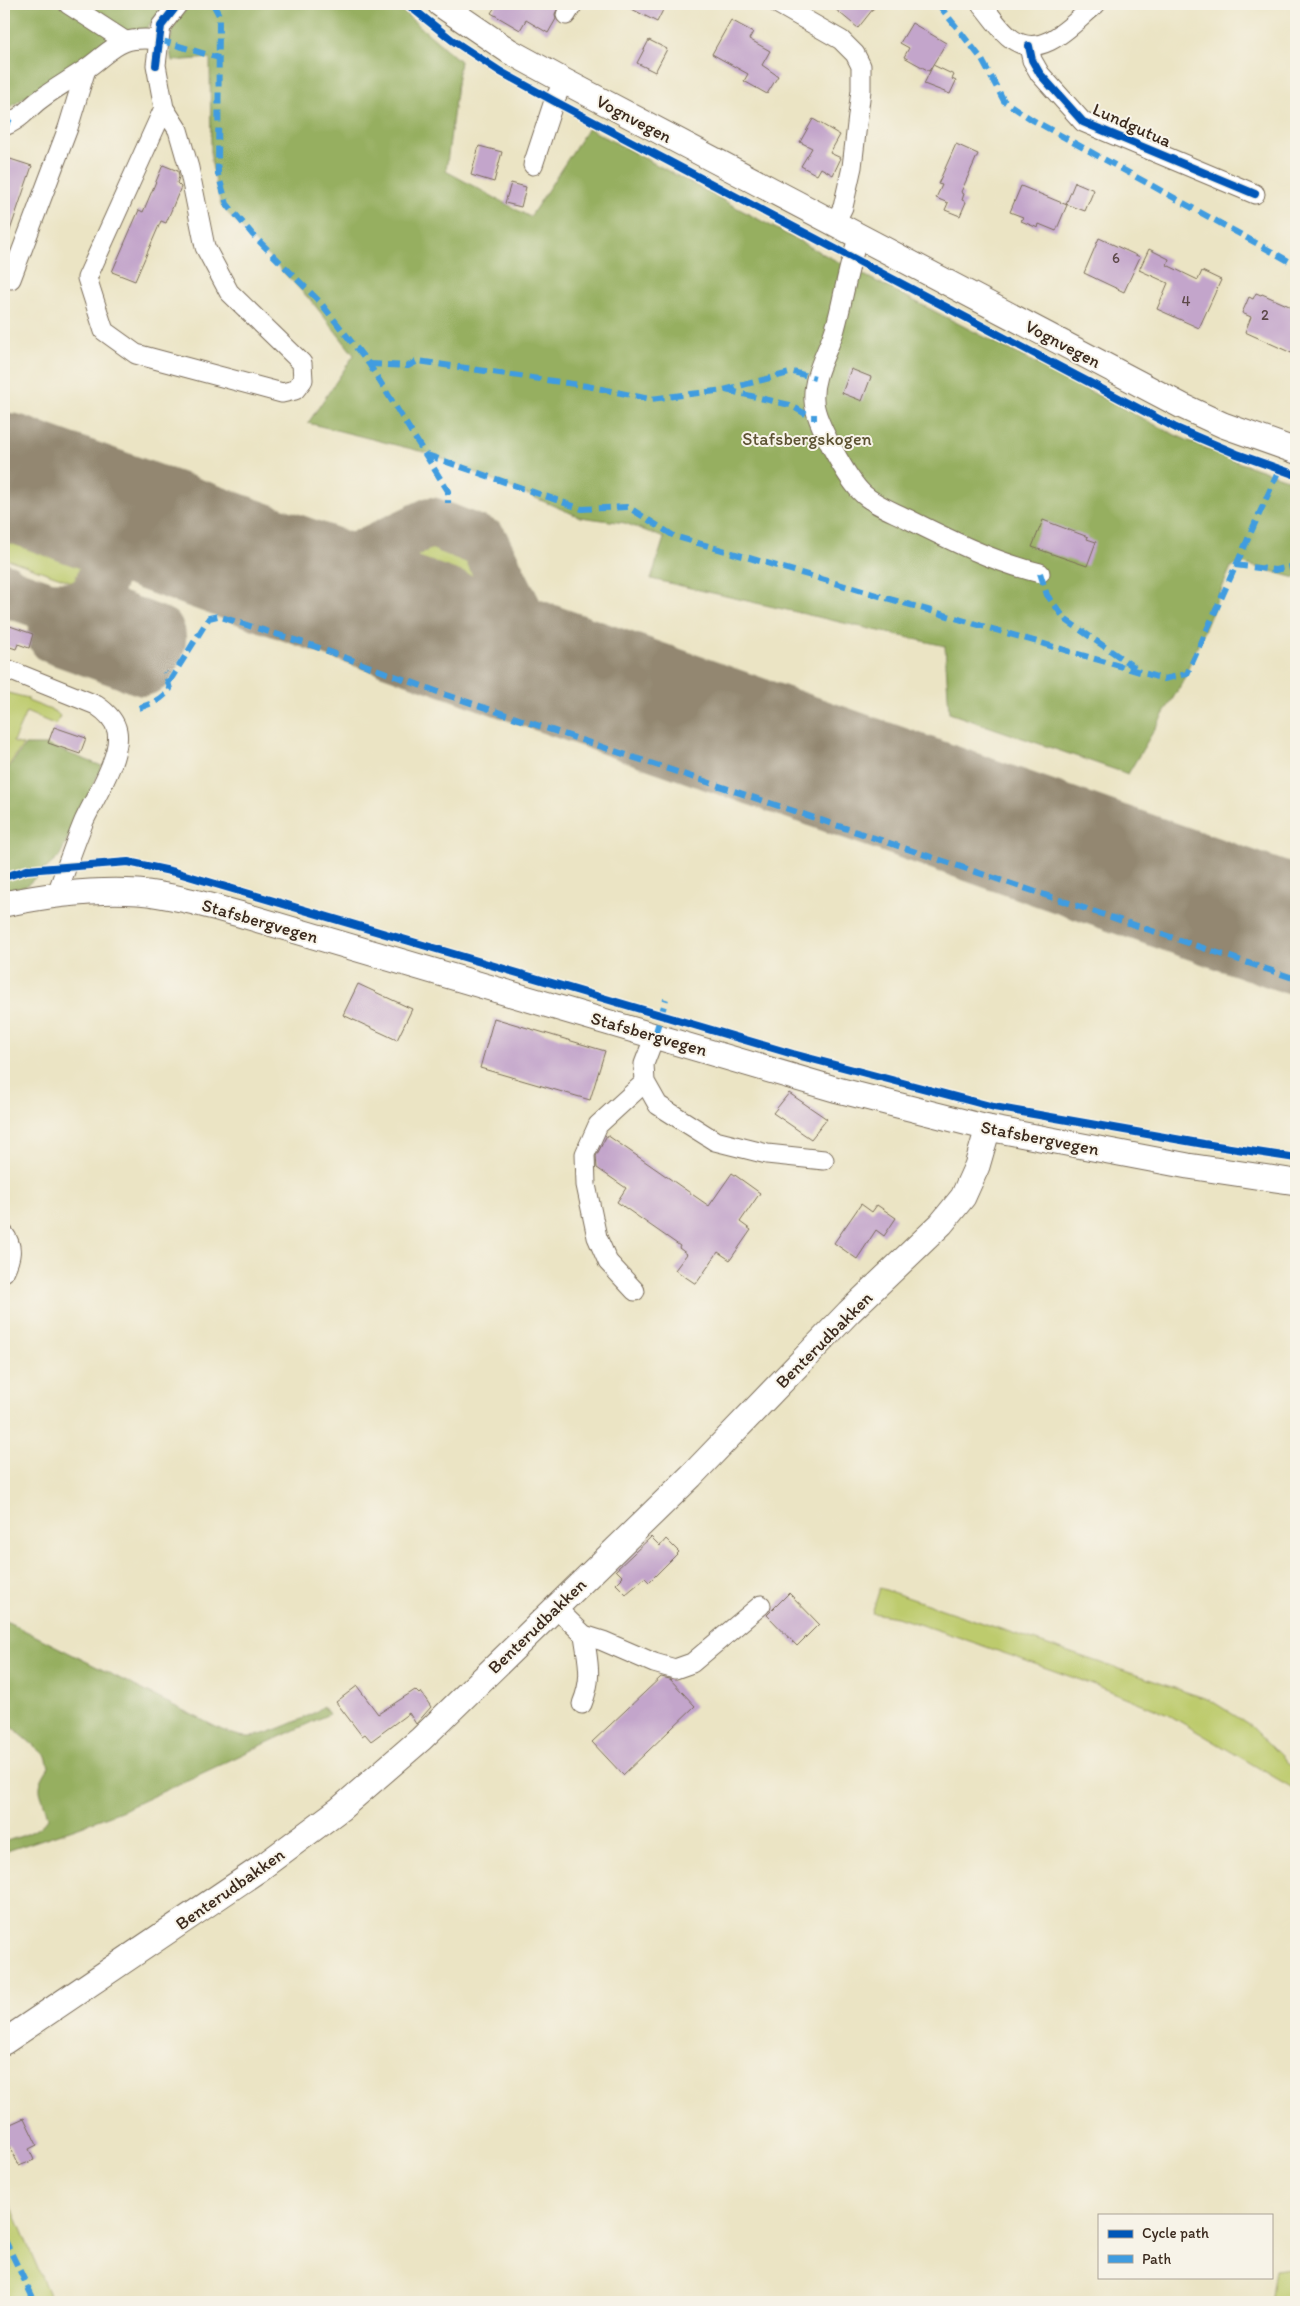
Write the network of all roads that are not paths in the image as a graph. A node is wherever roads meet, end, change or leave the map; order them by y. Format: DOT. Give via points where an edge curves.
graph roads {
  1 [pos="68,4"];
  2 [pos="178,4"];
  3 [pos="440,4"];
  4 [pos="778,4"];
  5 [pos="982,4"];
  6 [pos="1096,4"];
  7 [pos="159,40"];
  8 [pos="125,41"];
  9 [pos="1029,46"];
  10 [pos="86,69"];
  11 [pos="564,82"];
  12 [pos="164,108"];
  13 [pos="4,126"];
  14 [pos="534,165"];
  15 [pos="1255,194"];
  16 [pos="834,225"];
  17 [pos="859,237"];
  18 [pos="4,277"];
  19 [pos="1295,446"];
  20 [pos="1040,573"];
  21 [pos="4,668"];
  22 [pos="57,893"];
  23 [pos="4,904"];
  24 [pos="655,1035"];
  25 [pos="645,1082"];
  26 [pos="988,1128"];
  27 [pos="824,1160"];
  28 [pos="1296,1182"];
  29 [pos="4,1234"];
  30 [pos="4,1272"];
  31 [pos="636,1291"];
  32 [pos="761,1605"];
  33 [pos="555,1607"];
  34 [pos="584,1635"];
  35 [pos="582,1704"];
  36 [pos="4,2042"];
  1 -- 8 [label="street"];
  2 -- 7 [label="street" via="161,26"];
  3 -- 11 [label="main road, Vognvegen" via="509,51"];
  4 -- 16 [label="street" via="841,40 855,54 861,66 852,167 843,208"];
  5 -- 9 [label="street" via="1008,36"];
  6 -- 9 [label="street" via="1049,42"];
  7 -- 8 [label="street"];
  7 -- 12 [label="street" via="156,65"];
  8 -- 10 [label="street" via="106,51"];
  9 -- 15 [label="street, Lundgutua" via="1040,74 1083,122"];
  10 -- 13 [label="street" via="40,99 12,124"];
  10 -- 18 [label="street" via="68,128 11,279"];
  11 -- 14 [label="street" via="554,101"];
  11 -- 16 [label="main road, Vognvegen"];
  12 -- 12 [label="street" via="88,278 104,331 136,354 282,392 295,390 303,380 302,363 228,292 205,247 178,130"];
  16 -- 17 [label="main road, Vognvegen"];
  17 -- 19 [label="main road, Vognvegen" via="1182,406 1223,425"];
  17 -- 20 [label="street" via="834,329 815,378 817,417 832,446 855,485 876,504 958,545"];
  21 -- 22 [label="street" via="96,705 107,712 117,730 106,780 85,818"];
  22 -- 23 [label="main road, Stafsbergvegen"];
  22 -- 24 [label="main road, Stafsbergvegen" via="138,892 194,902"];
  24 -- 25 [label="street" via="644,1064"];
  24 -- 26 [label="main road, Stafsbergvegen" via="838,1090"];
  25 -- 27 [label="street" via="658,1105 715,1141 767,1154"];
  25 -- 31 [label="street" via="598,1125 585,1154 586,1185 597,1237 608,1262"];
  26 -- 28 [label="main road, Stafsbergvegen"];
  26 -- 33 [label="main road, Benterudbakken" via="977,1166 963,1197 940,1224 849,1312 691,1476"];
  29 -- 30 [label="street" via="10,1241 11,1251"];
  32 -- 34 [label="street" via="692,1663 675,1669"];
  33 -- 34 [label="street"];
  33 -- 36 [label="main road, Benterudbakken" via="421,1739 340,1809 162,1937"];
  34 -- 35 [label="street" via="589,1686"];
}
